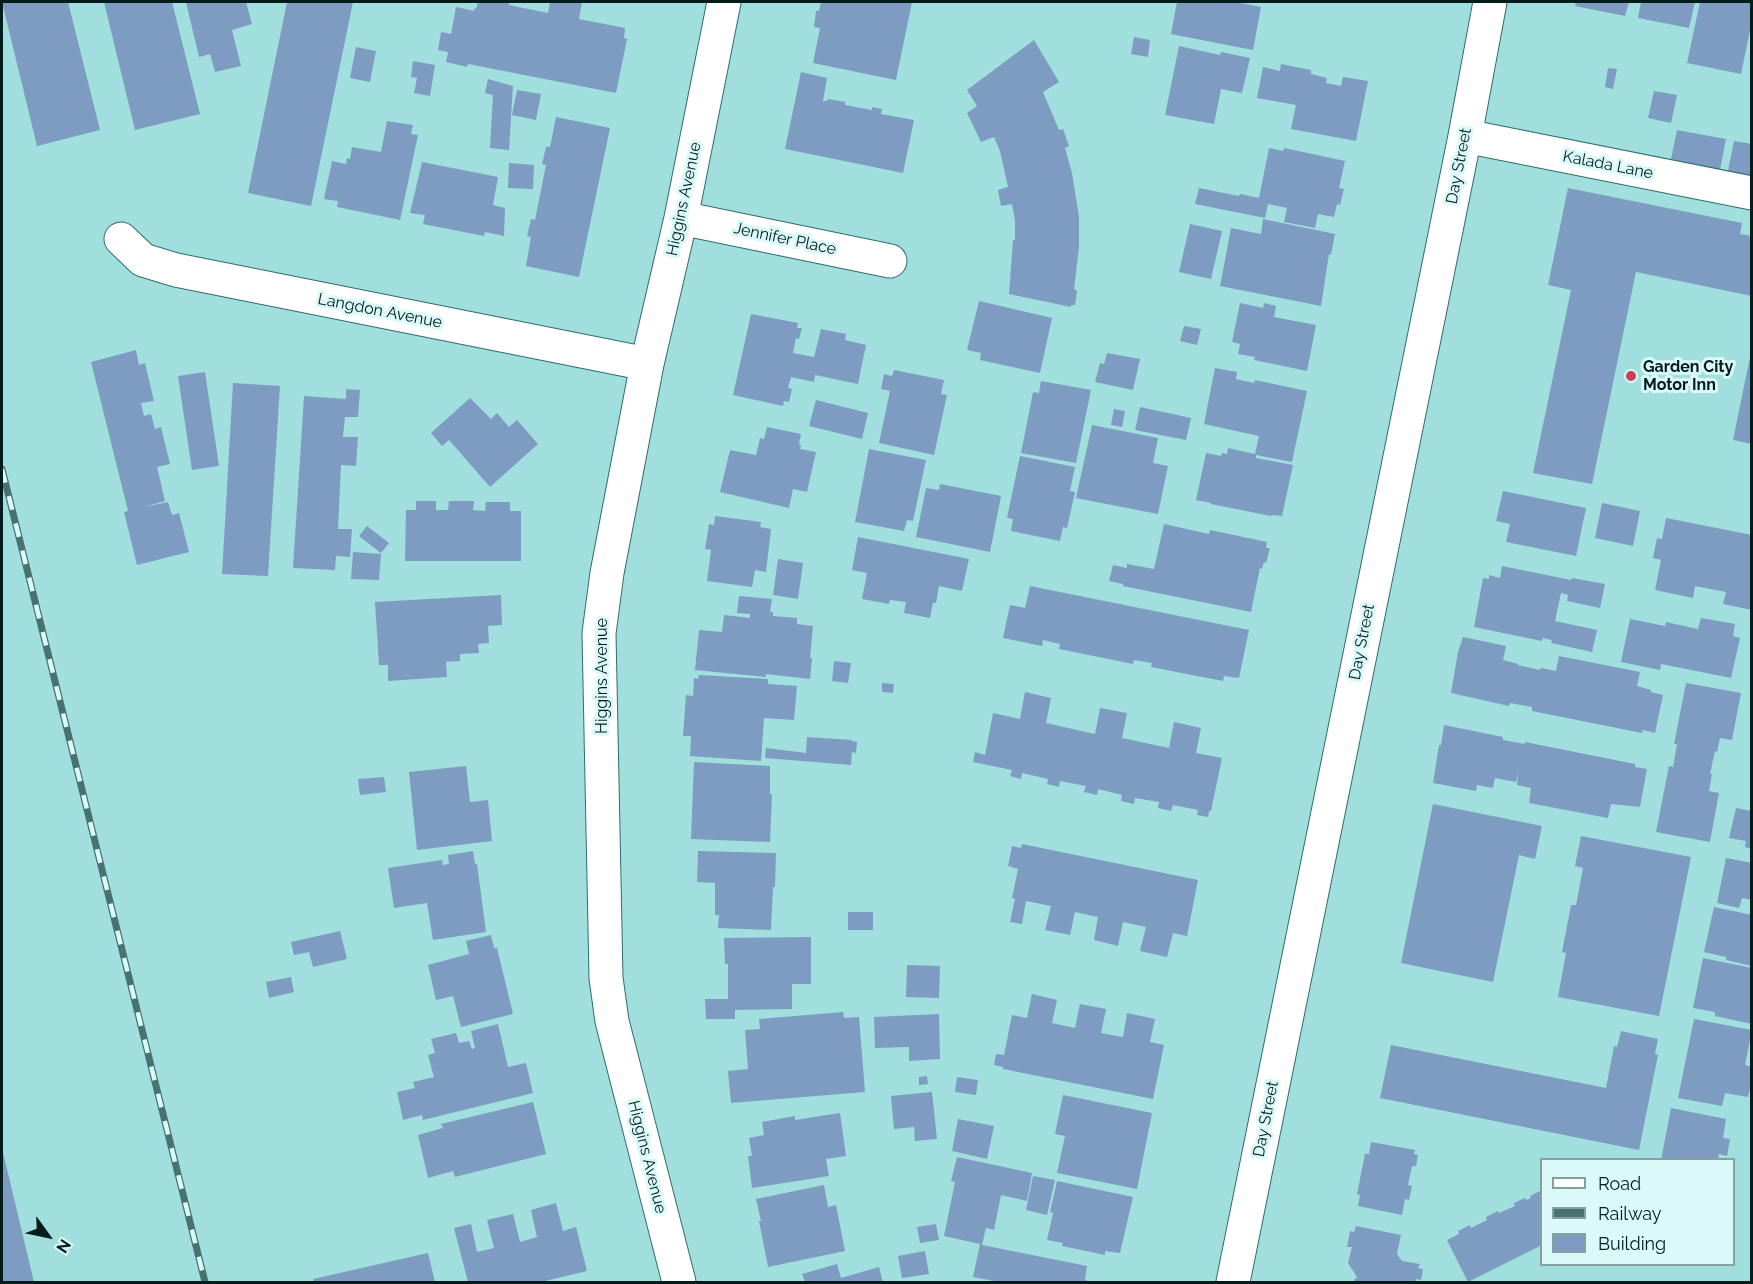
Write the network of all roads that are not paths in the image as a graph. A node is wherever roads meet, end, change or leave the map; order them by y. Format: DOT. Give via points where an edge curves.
graph roads {
  1 [pos="724,2"];
  2 [pos="1490,2"];
  3 [pos="1465,136"];
  4 [pos="1752,194"];
  5 [pos="681,218"];
  6 [pos="121,239"];
  7 [pos="890,261"];
  8 [pos="647,364"];
  9 [pos="679,1282"];
  10 [pos="1233,1282"];
  1 -- 5 [label="street, Higgins Avenue"];
  2 -- 3 [label="street, Day Street"];
  3 -- 4 [label="street, Kalada Lane"];
  3 -- 10 [label="street, Day Street"];
  5 -- 7 [label="street, Jennifer Place"];
  5 -- 8 [label="street, Higgins Avenue"];
  6 -- 8 [label="street, Langdon Avenue" via="143,260 176,270"];
  8 -- 9 [label="street, Higgins Avenue" via="599,633 606,978 612,1021"];
}
